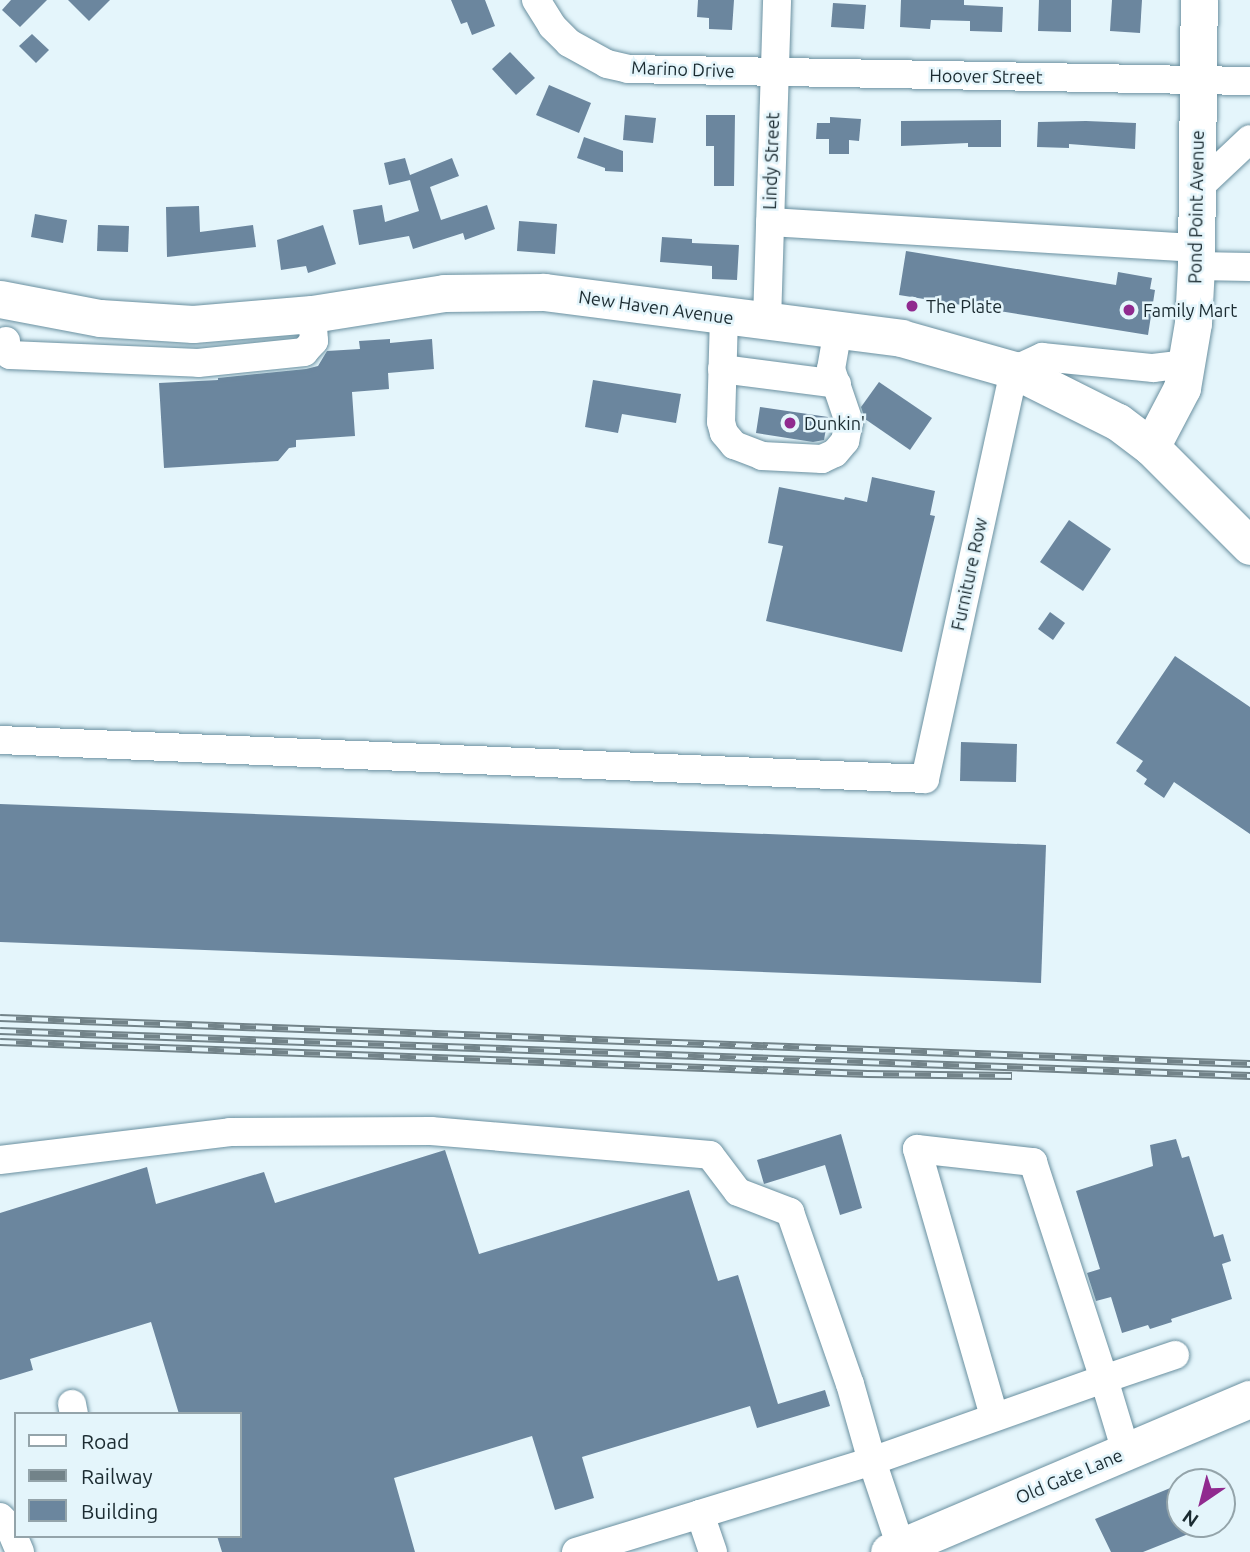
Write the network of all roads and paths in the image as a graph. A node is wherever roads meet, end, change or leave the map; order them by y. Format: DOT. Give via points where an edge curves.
graph roads {
  1 [pos="536,0"];
  2 [pos="777,0"];
  3 [pos="1199,0"];
  4 [pos="774,71"];
  5 [pos="1198,80"];
  6 [pos="1250,81"];
  7 [pos="1250,139"];
  8 [pos="1198,188"];
  9 [pos="770,222"];
  10 [pos="1197,257"];
  11 [pos="1250,267"];
  12 [pos="6,301"];
  13 [pos="312,314"];
  14 [pos="724,316"];
  15 [pos="767,321"];
  16 [pos="193,324"];
  17 [pos="838,330"];
  18 [pos="3,340"];
  19 [pos="198,363"];
  20 [pos="1187,364"];
  21 [pos="722,369"];
  22 [pos="1014,370"];
  23 [pos="837,384"];
  24 [pos="1151,447"];
  25 [pos="1250,545"];
  26 [pos="0,740"];
  27 [pos="0,1160"];
  28 [pos="1175,1355"];
  29 [pos="1104,1379"];
  30 [pos="1250,1399"];
  31 [pos="994,1416"];
  32 [pos="1126,1451"];
  33 [pos="872,1461"];
  34 [pos="700,1514"];
  35 [pos="0,1517"];
  36 [pos="14,1534"];
  37 [pos="911,1547"];
  38 [pos="576,1552"];
  39 [pos="713,1552"];
  1 -- 4 [label="street, Marino Drive" via="569,43 607,64 649,71"];
  2 -- 4 [label="street, Lindy Street"];
  3 -- 5 [label="main road, Pond Point Avenue"];
  4 -- 5 [label="street, Hoover Street"];
  4 -- 9 [label="street, Lindy Street"];
  5 -- 6 [label="street, Hoover Street"];
  5 -- 8 [label="main road, Pond Point Avenue"];
  7 -- 8 [label="street"];
  8 -- 10 [label="main road, Pond Point Avenue"];
  9 -- 10 [label="street"];
  9 -- 15 [label="street, Lindy Street"];
  10 -- 11 [label="street"];
  10 -- 20 [label="main road, Pond Point Avenue"];
  12 -- 16 [label="main road, New Haven Avenue" via="100,318"];
  12 -- 18 [label="street"];
  13 -- 14 [label="main road, New Haven Avenue" via="486,290 544,292"];
  13 -- 16 [label="main road, New Haven Avenue"];
  13 -- 19 [label="street" via="314,341 304,352"];
  14 -- 15 [label="main road, New Haven Avenue"];
  14 -- 21 [label="street"];
  15 -- 17 [label="main road, New Haven Avenue"];
  16 -- 19 [label="street"];
  17 -- 22 [label="main road, New Haven Avenue" via="901,338"];
  17 -- 23 [label="street" via="831,369"];
  18 -- 19 [label="street" via="4,351 10,355"];
  20 -- 22 [label="street" via="1153,368 1042,357"];
  20 -- 24 [label="main road, Pond Point Avenue" via="1174,408"];
  21 -- 23 [label="street"];
  21 -- 23 [label="street" via="724,433 734,445 762,456 822,459 835,453 845,441 849,422"];
  22 -- 24 [label="main road, New Haven Avenue" via="1118,422"];
  22 -- 26 [label="street, Furniture Row" via="925,779"];
  24 -- 25 [label="main road, New Haven Avenue"];
  27 -- 33 [label="street" via="257,1131 430,1131 710,1155 738,1192 790,1212"];
  28 -- 29 [label="street"];
  29 -- 31 [label="street"];
  29 -- 31 [label="street" via="1033,1162 918,1149"];
  29 -- 32 [label="street"];
  30 -- 32 [label="main road, Old Gate Lane"];
  31 -- 33 [label="street"];
  32 -- 37 [label="main road, Old Gate Lane"];
  33 -- 34 [label="street"];
  33 -- 37 [label="street"];
  34 -- 38 [label="street"];
  34 -- 39 [label="street"];
  35 -- 36 [label="street"];
}
